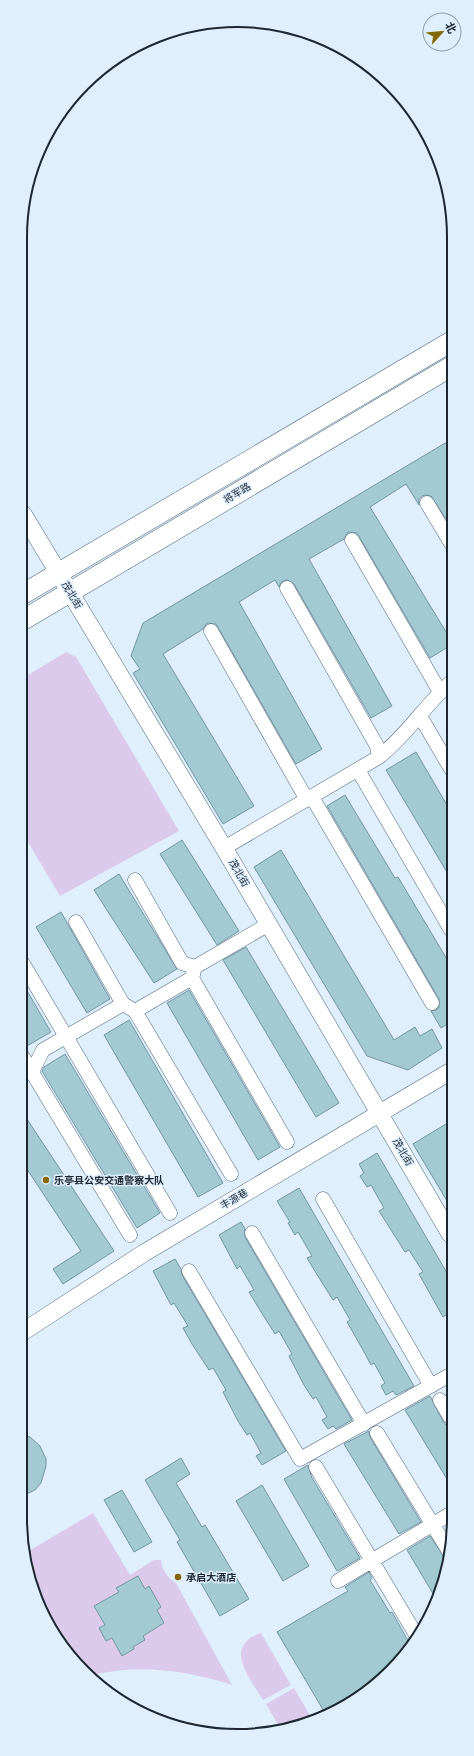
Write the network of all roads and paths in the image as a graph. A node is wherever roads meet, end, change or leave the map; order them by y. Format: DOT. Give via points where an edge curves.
graph roads {
  1 [pos="447,344"];
  2 [pos="447,369"];
  3 [pos="427,503"];
  4 [pos="27,521"];
  5 [pos="447,537"];
  6 [pos="352,540"];
  7 [pos="58,573"];
  8 [pos="287,588"];
  9 [pos="27,592"];
  10 [pos="70,592"];
  11 [pos="27,618"];
  12 [pos="211,631"];
  13 [pos="447,686"];
  14 [pos="440,692"];
  15 [pos="420,716"];
  16 [pos="379,758"];
  17 [pos="447,762"];
  18 [pos="358,770"];
  19 [pos="309,798"];
  20 [pos="224,848"];
  21 [pos="135,880"];
  22 [pos="76,922"];
  23 [pos="447,923"];
  24 [pos="269,924"];
  25 [pos="27,971"];
  26 [pos="194,972"];
  27 [pos="432,1003"];
  28 [pos="129,1008"];
  29 [pos="66,1037"];
  30 [pos="27,1064"];
  31 [pos="32,1072"];
  32 [pos="447,1073"];
  33 [pos="381,1113"];
  34 [pos="287,1142"];
  35 [pos="231,1174"];
  36 [pos="323,1199"];
  37 [pos="170,1213"];
  38 [pos="447,1229"];
  39 [pos="252,1233"];
  40 [pos="130,1235"];
  41 [pos="189,1271"];
  42 [pos="27,1329"];
  43 [pos="447,1377"];
  44 [pos="431,1386"];
  45 [pos="440,1400"];
  46 [pos="447,1412"];
  47 [pos="364,1424"];
  48 [pos="377,1433"];
  49 [pos="316,1467"];
  50 [pos="447,1516"];
  51 [pos="433,1524"];
  52 [pos="445,1545"];
  53 [pos="372,1561"];
  54 [pos="338,1582"];
  55 [pos="414,1632"];
  1 -- 7 [label="main road"];
  2 -- 10 [label="main road, 将军路"];
  3 -- 5 [label="street"];
  4 -- 7 [label="street, 茂北街"];
  6 -- 14 [label="street"];
  7 -- 9 [label="main road"];
  7 -- 10 [label="street, 茂北街"];
  8 -- 16 [label="street" via="377,746"];
  10 -- 11 [label="main road, 将军路"];
  10 -- 20 [label="street, 茂北街"];
  12 -- 19 [label="street"];
  13 -- 14 [label="street"];
  14 -- 15 [label="street"];
  15 -- 16 [label="street"];
  15 -- 17 [label="street"];
  16 -- 18 [label="street"];
  18 -- 19 [label="street"];
  18 -- 23 [label="street"];
  19 -- 20 [label="street"];
  19 -- 27 [label="street"];
  20 -- 24 [label="street, 茂北街"];
  21 -- 26 [label="street" via="182,963"];
  22 -- 28 [label="street"];
  24 -- 26 [label="street"];
  24 -- 33 [label="street, 茂北街"];
  25 -- 29 [label="street"];
  26 -- 28 [label="street"];
  26 -- 34 [label="street"];
  28 -- 29 [label="street"];
  28 -- 35 [label="street"];
  29 -- 31 [label="street" via="43,1050"];
  29 -- 37 [label="street"];
  30 -- 31 [label="street"];
  31 -- 40 [label="street"];
  32 -- 33 [label="street, 丰源巷"];
  33 -- 38 [label="street, 茂北街"];
  33 -- 42 [label="street, 丰源巷" via="144,1253"];
  36 -- 44 [label="street"];
  39 -- 47 [label="street"];
  41 -- 47 [label="street" via="300,1459"];
  43 -- 44 [label="street"];
  44 -- 47 [label="street"];
  45 -- 46 [label="street"];
  48 -- 51 [label="street"];
  49 -- 53 [label="street"];
  50 -- 51 [label="street"];
  51 -- 52 [label="street"];
  51 -- 53 [label="street"];
  53 -- 54 [label="street"];
  53 -- 55 [label="street"];
}
